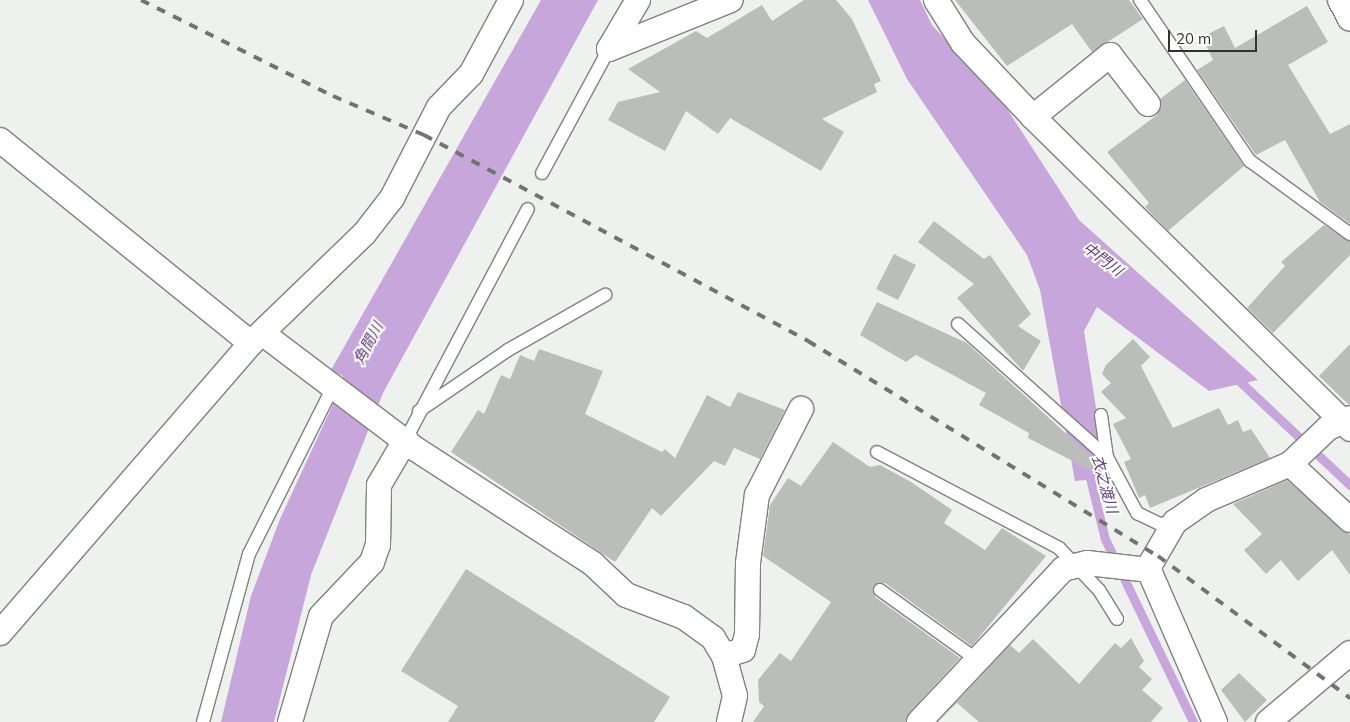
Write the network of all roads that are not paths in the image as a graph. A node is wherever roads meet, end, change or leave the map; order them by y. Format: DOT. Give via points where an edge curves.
graph roads {
  1 [pos="511,0"];
  2 [pos="638,0"];
  3 [pos="936,0"];
  4 [pos="1140,0"];
  5 [pos="1340,0"];
  6 [pos="713,3"];
  7 [pos="1350,18"];
  8 [pos="609,49"];
  9 [pos="1148,104"];
  10 [pos="1033,117"];
  11 [pos="0,140"];
  12 [pos="542,172"];
  13 [pos="528,209"];
  14 [pos="1350,234"];
  15 [pos="605,295"];
  16 [pos="958,324"];
  17 [pos="256,338"];
  18 [pos="337,387"];
  19 [pos="801,409"];
  20 [pos="418,412"];
  21 [pos="1101,416"];
  22 [pos="1343,424"];
  23 [pos="402,435"];
  24 [pos="877,452"];
  25 [pos="1105,455"];
  26 [pos="1292,462"];
  27 [pos="1350,520"];
  28 [pos="1175,522"];
  29 [pos="1082,564"];
  30 [pos="1146,570"];
  31 [pos="880,590"];
  32 [pos="1118,619"];
  33 [pos="0,633"];
  34 [pos="1350,654"];
  35 [pos="724,656"];
  36 [pos="976,659"];
  37 [pos="203,722"];
  38 [pos="290,722"];
  39 [pos="729,722"];
  40 [pos="919,722"];
  41 [pos="1215,722"];
  42 [pos="1268,722"];
  1 -- 17 [label="street" via="472,74 439,107 392,198 364,234"];
  2 -- 8 [label="street"];
  3 -- 10 [label="street" via="963,43"];
  4 -- 14 [label="lane" via="1250,161"];
  5 -- 7 [label="street"];
  6 -- 8 [label="street"];
  8 -- 12 [label="lane"];
  9 -- 10 [label="street" via="1110,55"];
  10 -- 22 [label="street"];
  11 -- 17 [label="street"];
  13 -- 20 [label="lane"];
  15 -- 20 [label="lane" via="508,350"];
  16 -- 25 [label="lane" via="1063,414"];
  17 -- 18 [label="street"];
  17 -- 33 [label="street"];
  18 -- 23 [label="street"];
  18 -- 37 [label="lane" via="249,554"];
  19 -- 35 [label="street" via="757,495 748,563 747,634 742,650"];
  20 -- 23 [label="lane"];
  21 -- 25 [label="lane"];
  22 -- 26 [label="street"];
  23 -- 35 [label="street" via="593,564 626,595 684,617 713,638"];
  23 -- 38 [label="street" via="379,485 378,545 372,562 321,616"];
  24 -- 29 [label="lane" via="1059,548"];
  25 -- 28 [label="lane" via="1137,512 1160,524"];
  26 -- 27 [label="street"];
  26 -- 28 [label="street" via="1206,500"];
  28 -- 30 [label="street"];
  29 -- 30 [label="street"];
  29 -- 32 [label="lane"];
  29 -- 36 [label="street" via="1063,569"];
  30 -- 41 [label="street"];
  31 -- 36 [label="lane"];
  34 -- 42 [label="street"];
  35 -- 39 [label="street" via="735,696"];
  36 -- 40 [label="street"];
}
